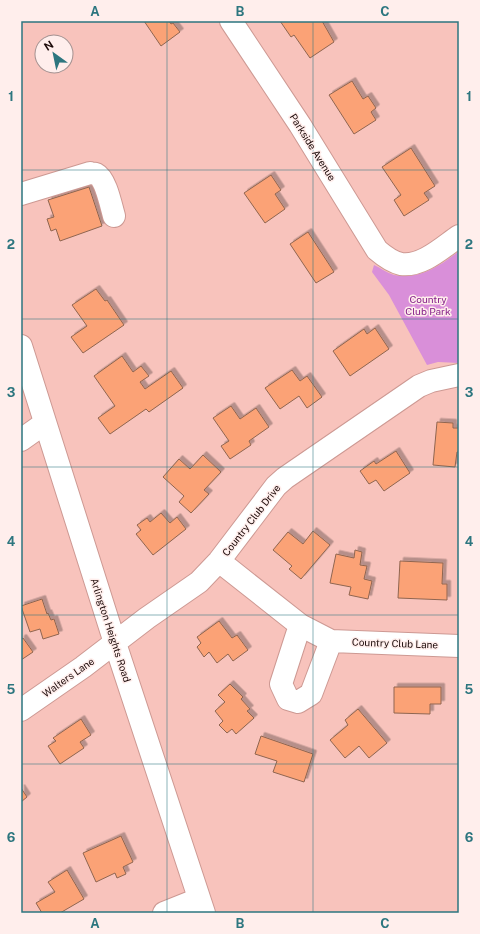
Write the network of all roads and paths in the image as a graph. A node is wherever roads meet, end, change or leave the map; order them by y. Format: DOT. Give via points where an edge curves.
graph roads {
  1 [pos="231,21"];
  2 [pos="21,194"];
  3 [pos="114,216"];
  4 [pos="459,236"];
  5 [pos="21,346"];
  6 [pos="459,375"];
  7 [pos="45,423"];
  8 [pos="21,440"];
  9 [pos="219,561"];
  10 [pos="300,625"];
  11 [pos="331,641"];
  12 [pos="115,644"];
  13 [pos="459,646"];
  14 [pos="21,710"];
  15 [pos="202,906"];
  16 [pos="164,913"];
  1 -- 4 [label="street, Parkside Avenue" via="300,125 377,250 402,264 424,261"];
  2 -- 3 [label="street" via="90,173 96,174 105,185"];
  5 -- 7 [label="street, Arlington Heights Road"];
  6 -- 9 [label="street, Country Club Drive" via="419,386 285,478 276,486"];
  7 -- 8 [label="street"];
  7 -- 12 [label="street, Arlington Heights Road"];
  9 -- 10 [label="street, Country Club Lane"];
  9 -- 12 [label="street, Country Club Drive" via="199,582"];
  10 -- 11 [label="street, Country Club Lane"];
  10 -- 11 [label="street" via="281,684 288,699 298,702 310,694"];
  11 -- 13 [label="street, Country Club Lane"];
  12 -- 14 [label="street, Walters Lane"];
  12 -- 15 [label="street, Arlington Heights Road"];
  15 -- 16 [label="street"];
}
